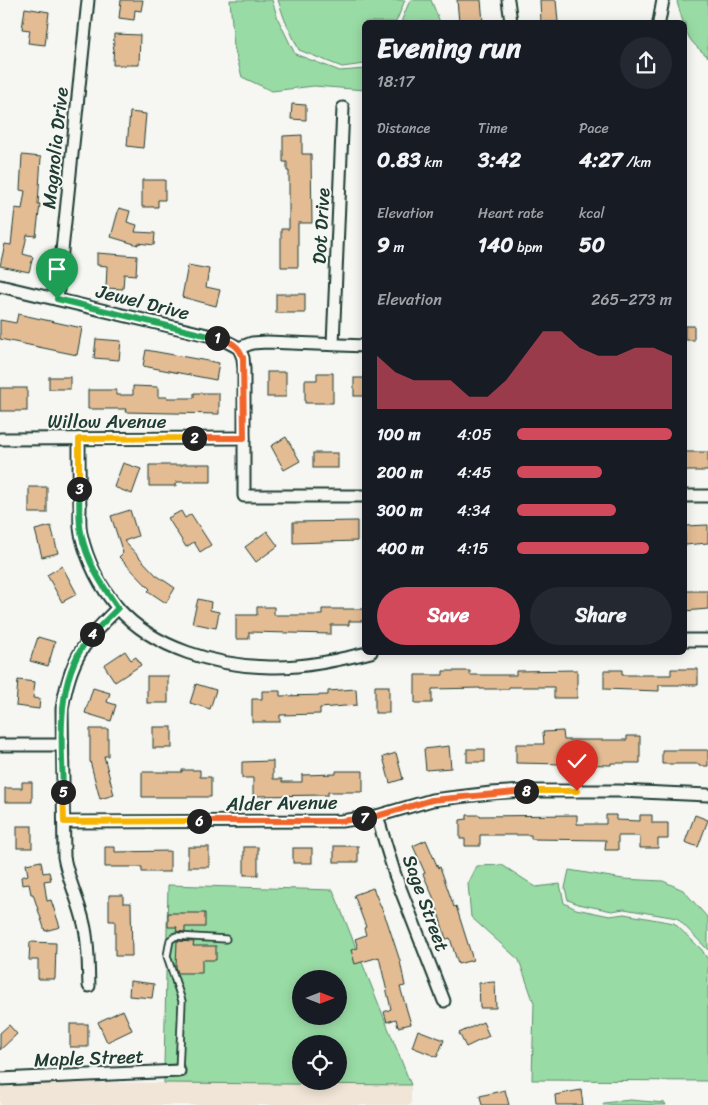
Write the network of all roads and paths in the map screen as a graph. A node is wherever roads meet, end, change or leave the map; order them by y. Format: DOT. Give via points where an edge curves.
graph roads {
  1 [pos="88,0"];
  2 [pos="508,0"];
  3 [pos="663,0"];
  4 [pos="511,20"];
  5 [pos="659,20"];
  6 [pos="343,108"];
  7 [pos="0,286"];
  8 [pos="57,299"];
  9 [pos="333,344"];
  10 [pos="362,346"];
  11 [pos="240,348"];
  12 [pos="244,438"];
  13 [pos="0,439"];
  14 [pos="79,439"];
  15 [pos="362,496"];
  16 [pos="687,496"];
  17 [pos="708,496"];
  18 [pos="118,608"];
  19 [pos="687,640"];
  20 [pos="708,640"];
  21 [pos="362,654"];
  22 [pos="0,745"];
  23 [pos="62,745"];
  24 [pos="708,795"];
  25 [pos="377,816"];
  26 [pos="64,822"];
  27 [pos="226,939"];
  28 [pos="89,986"];
  29 [pos="444,1001"];
  30 [pos="179,1071"];
  31 [pos="0,1079"];
  1 -- 8 [label="street, Magnolia Drive"];
  2 -- 4 [label="street"];
  3 -- 5 [label="street"];
  6 -- 9 [label="street, Dot Drive"];
  7 -- 8 [label="street, Jewel Drive"];
  8 -- 11 [label="street, Jewel Drive" via="220,338"];
  9 -- 10 [label="street"];
  9 -- 11 [label="street" via="267,342"];
  11 -- 12 [label="street" via="244,368"];
  12 -- 14 [label="street, Willow Avenue"];
  12 -- 15 [label="street" via="244,496"];
  13 -- 14 [label="street, Willow Avenue"];
  14 -- 18 [label="street" via="80,532 97,576"];
  16 -- 17 [label="street"];
  18 -- 21 [label="street" via="145,631 164,641 184,651 226,663 287,666"];
  18 -- 23 [label="street" via="84,643 74,663 62,709"];
  19 -- 20 [label="street"];
  22 -- 23 [label="street"];
  23 -- 26 [label="street"];
  24 -- 25 [label="street, Alder Avenue" via="525,791 432,800"];
  25 -- 26 [label="street, Alder Avenue" via="341,821"];
  25 -- 29 [label="street, Sage Street" via="395,875"];
  26 -- 28 [label="street" via="64,857 84,926"];
  27 -- 30 [label="lane" via="176,936 168,944 169,965 182,1001"];
  30 -- 31 [label="street, Maple Street"];
}
